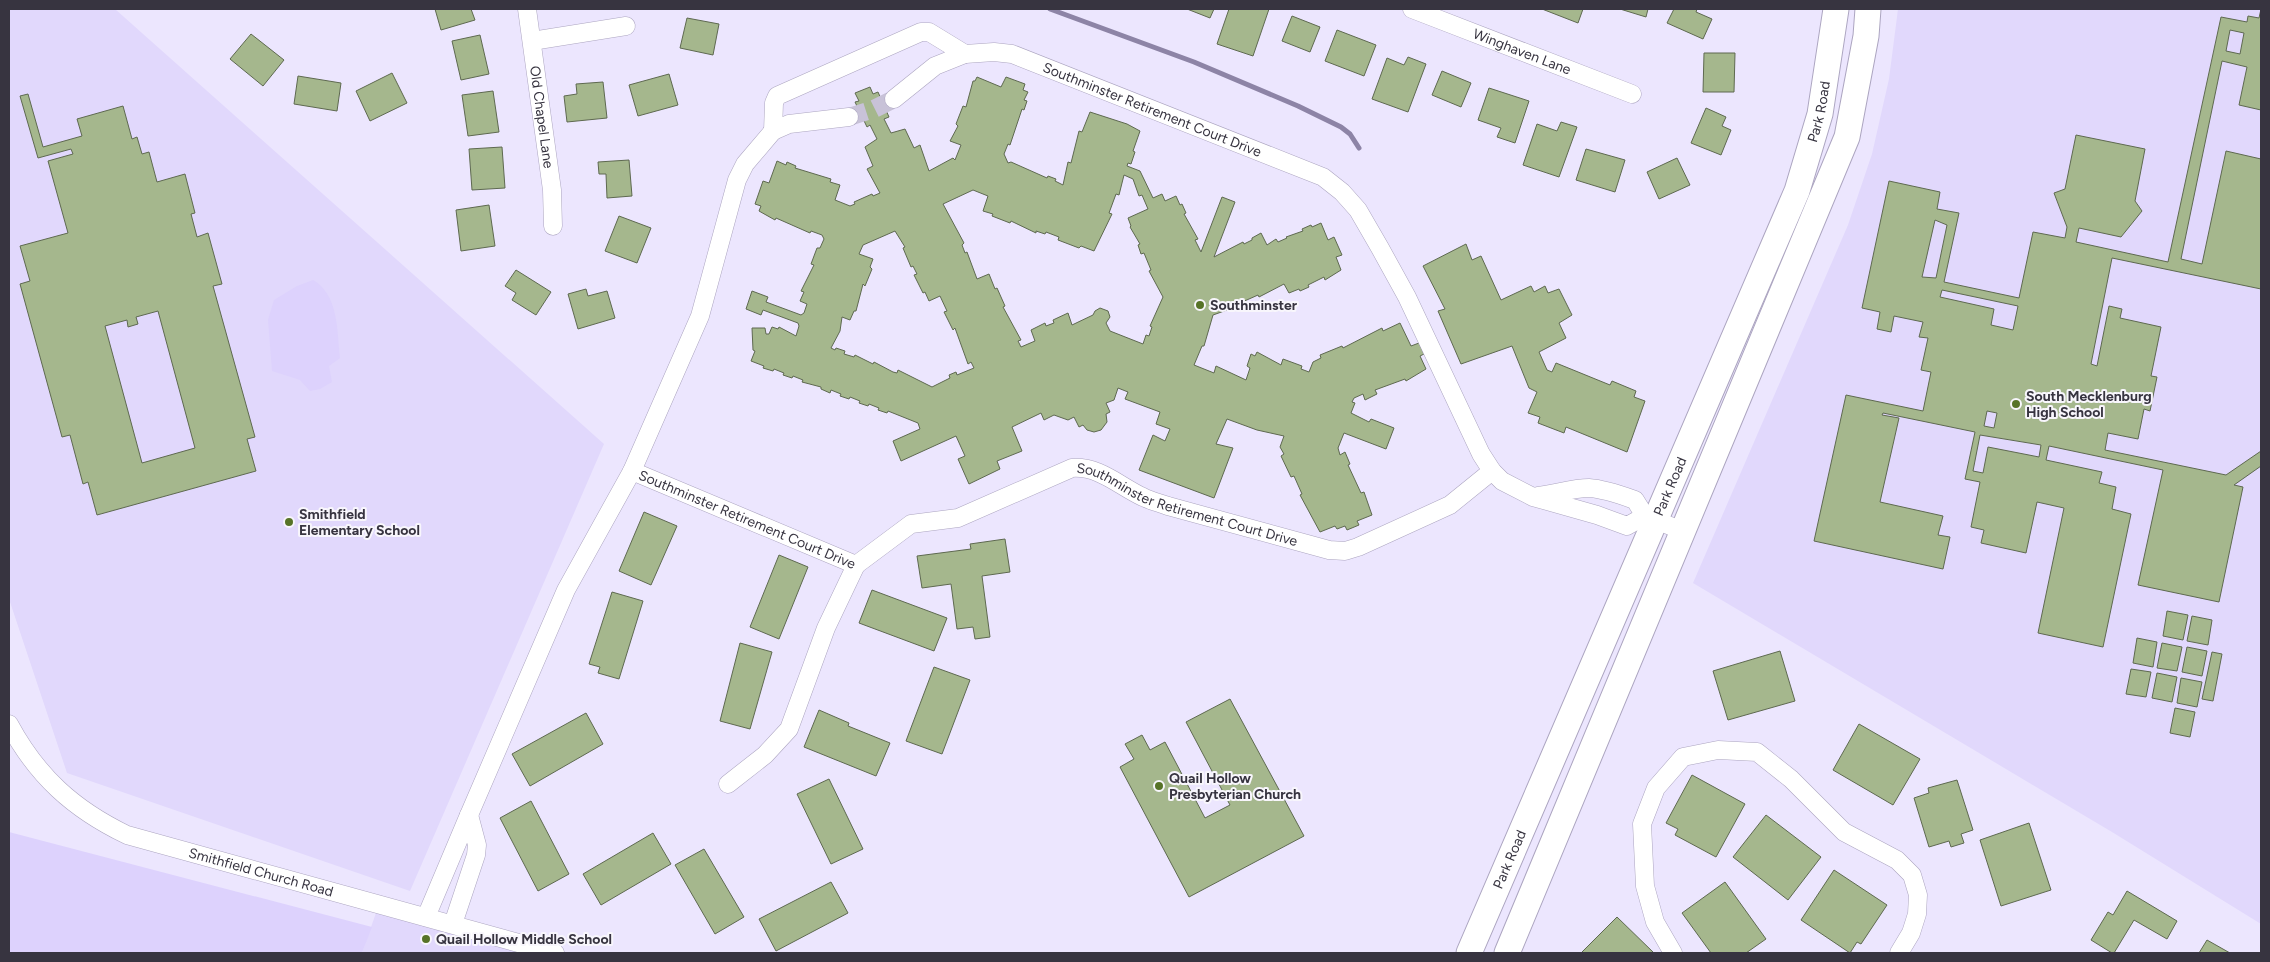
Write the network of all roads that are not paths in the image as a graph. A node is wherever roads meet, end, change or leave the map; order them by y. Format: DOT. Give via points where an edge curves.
graph roads {
  1 [pos="527,9"];
  2 [pos="1412,9"];
  3 [pos="1836,9"];
  4 [pos="1868,9"];
  5 [pos="626,26"];
  6 [pos="532,41"];
  7 [pos="965,54"];
  8 [pos="1632,94"];
  9 [pos="894,100"];
  10 [pos="849,117"];
  11 [pos="773,131"];
  12 [pos="553,226"];
  13 [pos="632,471"];
  14 [pos="1492,471"];
  15 [pos="1533,497"];
  16 [pos="1651,518"];
  17 [pos="1683,531"];
  18 [pos="856,565"];
  19 [pos="9,724"];
  20 [pos="728,784"];
  21 [pos="469,815"];
  22 [pos="426,918"];
  23 [pos="453,924"];
  24 [pos="555,953"];
  25 [pos="1469,953"];
  26 [pos="1508,953"];
  27 [pos="1673,953"];
  28 [pos="1899,953"];
  1 -- 6 [label="street, Old Chapel Lane"];
  2 -- 8 [label="street, Winghaven Lane"];
  3 -- 16 [label="main road, Park Road" via="1820,114 1797,191"];
  4 -- 17 [label="main road, Park Road" via="1867,31 1847,137"];
  5 -- 6 [label="street"];
  6 -- 12 [label="street, Old Chapel Lane" via="552,190"];
  7 -- 9 [label="street, Southminster Retirement Court Drive" via="935,66"];
  7 -- 11 [label="street" via="929,32 922,32 777,96"];
  7 -- 14 [label="street, Southminster Retirement Court Drive" via="1012,54 1323,177 1342,192 1358,210 1408,297 1481,454"];
  10 -- 11 [label="street" via="789,124"];
  11 -- 13 [label="street, Southminster Retirement Court Drive" via="745,164 737,180 700,316"];
  13 -- 18 [label="street, Southminster Retirement Court Drive"];
  13 -- 21 [label="street, Southminster Retirement Court Drive" via="566,590"];
  14 -- 15 [label="street, Southminster Retirement Court Drive" via="1502,481"];
  14 -- 18 [label="street, Southminster Retirement Court Drive" via="1450,505 1345,551 1329,550 1168,506 1143,497 1094,470 1072,468 958,518 910,524"];
  15 -- 16 [label="street, Southminster Retirement Court Drive" via="1627,526"];
  15 -- 16 [label="street" via="1591,488 1635,500"];
  16 -- 17 [label="street"];
  16 -- 25 [label="main road, Park Road"];
  17 -- 26 [label="main road, Park Road"];
  18 -- 20 [label="street" via="826,628 788,729 766,755"];
  19 -- 22 [label="street, Smithfield Church Road" via="26,753 52,784 97,821 127,835"];
  21 -- 22 [label="street, Southminster Retirement Court Drive"];
  21 -- 23 [label="street" via="477,845 476,855"];
  22 -- 23 [label="street, Smithfield Church Road"];
  23 -- 24 [label="street, Smithfield Church Road"];
  27 -- 28 [label="street" via="1654,922 1645,886 1642,824 1656,788 1683,757 1718,750 1757,752 1791,779 1844,832 1897,860 1912,875 1918,895 1917,914"];
}
